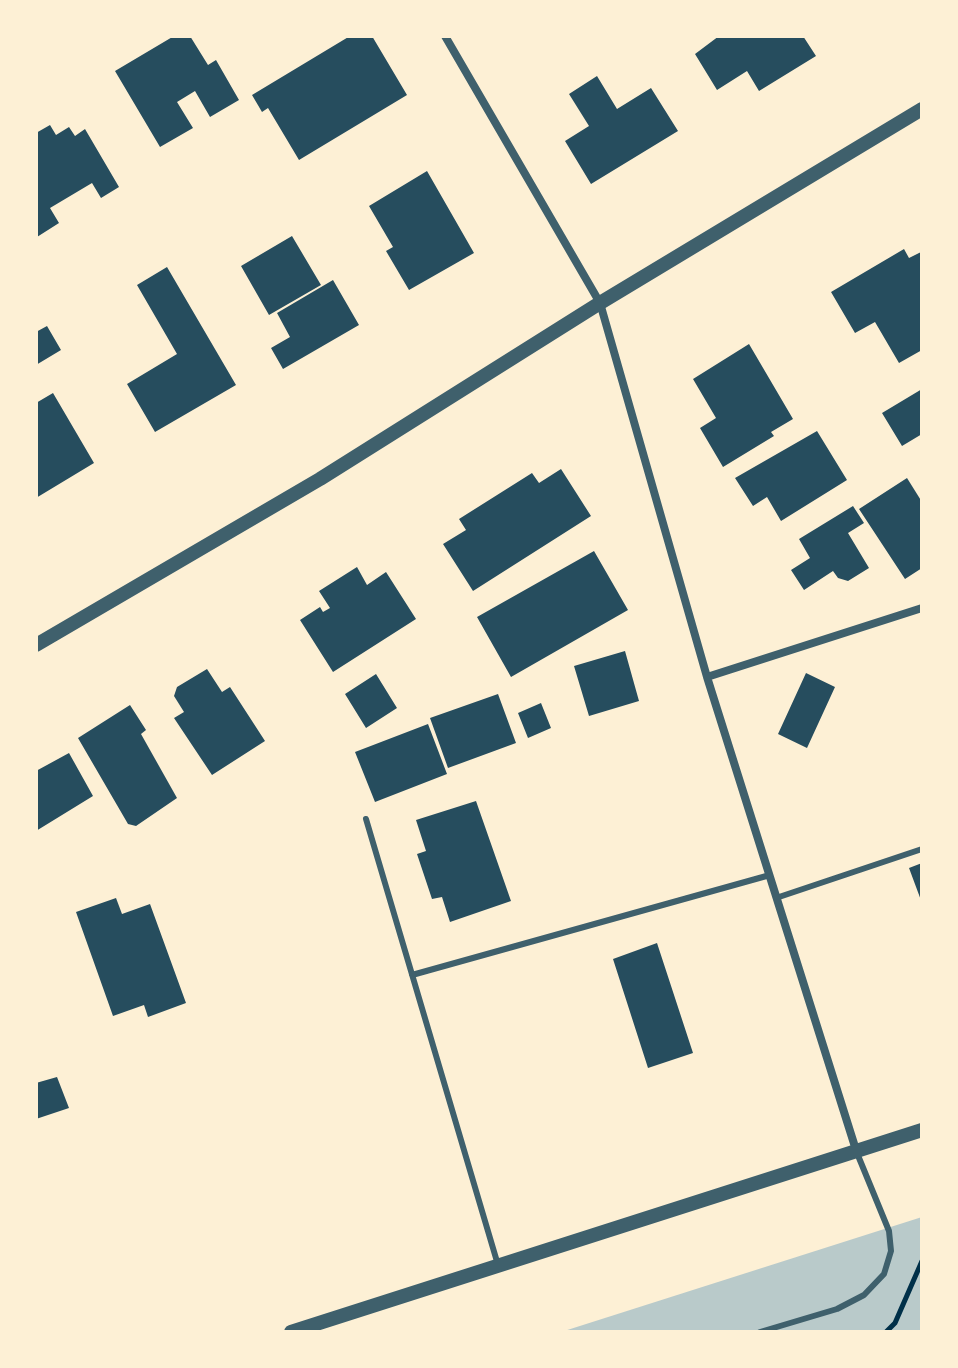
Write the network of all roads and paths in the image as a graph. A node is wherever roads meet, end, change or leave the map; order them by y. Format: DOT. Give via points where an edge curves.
graph roads {
  1 [pos="445,36"];
  2 [pos="922,109"];
  3 [pos="600,303"];
  4 [pos="922,608"];
  5 [pos="36,645"];
  6 [pos="707,677"];
  7 [pos="366,819"];
  8 [pos="922,849"];
  9 [pos="770,875"];
  10 [pos="776,898"];
  11 [pos="412,975"];
  12 [pos="922,1130"];
  13 [pos="856,1150"];
  14 [pos="922,1261"];
  15 [pos="498,1265"];
  16 [pos="291,1332"];
  17 [pos="760,1332"];
  18 [pos="886,1332"];
  1 -- 3 [label="street"];
  2 -- 3 [label="street"];
  3 -- 5 [label="street" via="320,479"];
  3 -- 6 [label="street"];
  4 -- 6 [label="street"];
  6 -- 9 [label="street"];
  7 -- 11 [label="lane"];
  8 -- 10 [label="lane"];
  9 -- 10 [label="street"];
  9 -- 11 [label="lane"];
  10 -- 13 [label="street"];
  11 -- 15 [label="lane"];
  12 -- 13 [label="street"];
  13 -- 15 [label="street"];
  13 -- 17 [label="lane" via="889,1231 891,1251 884,1274 864,1295 837,1309"];
  14 -- 18 [label="path"];
  15 -- 16 [label="street"];
}
